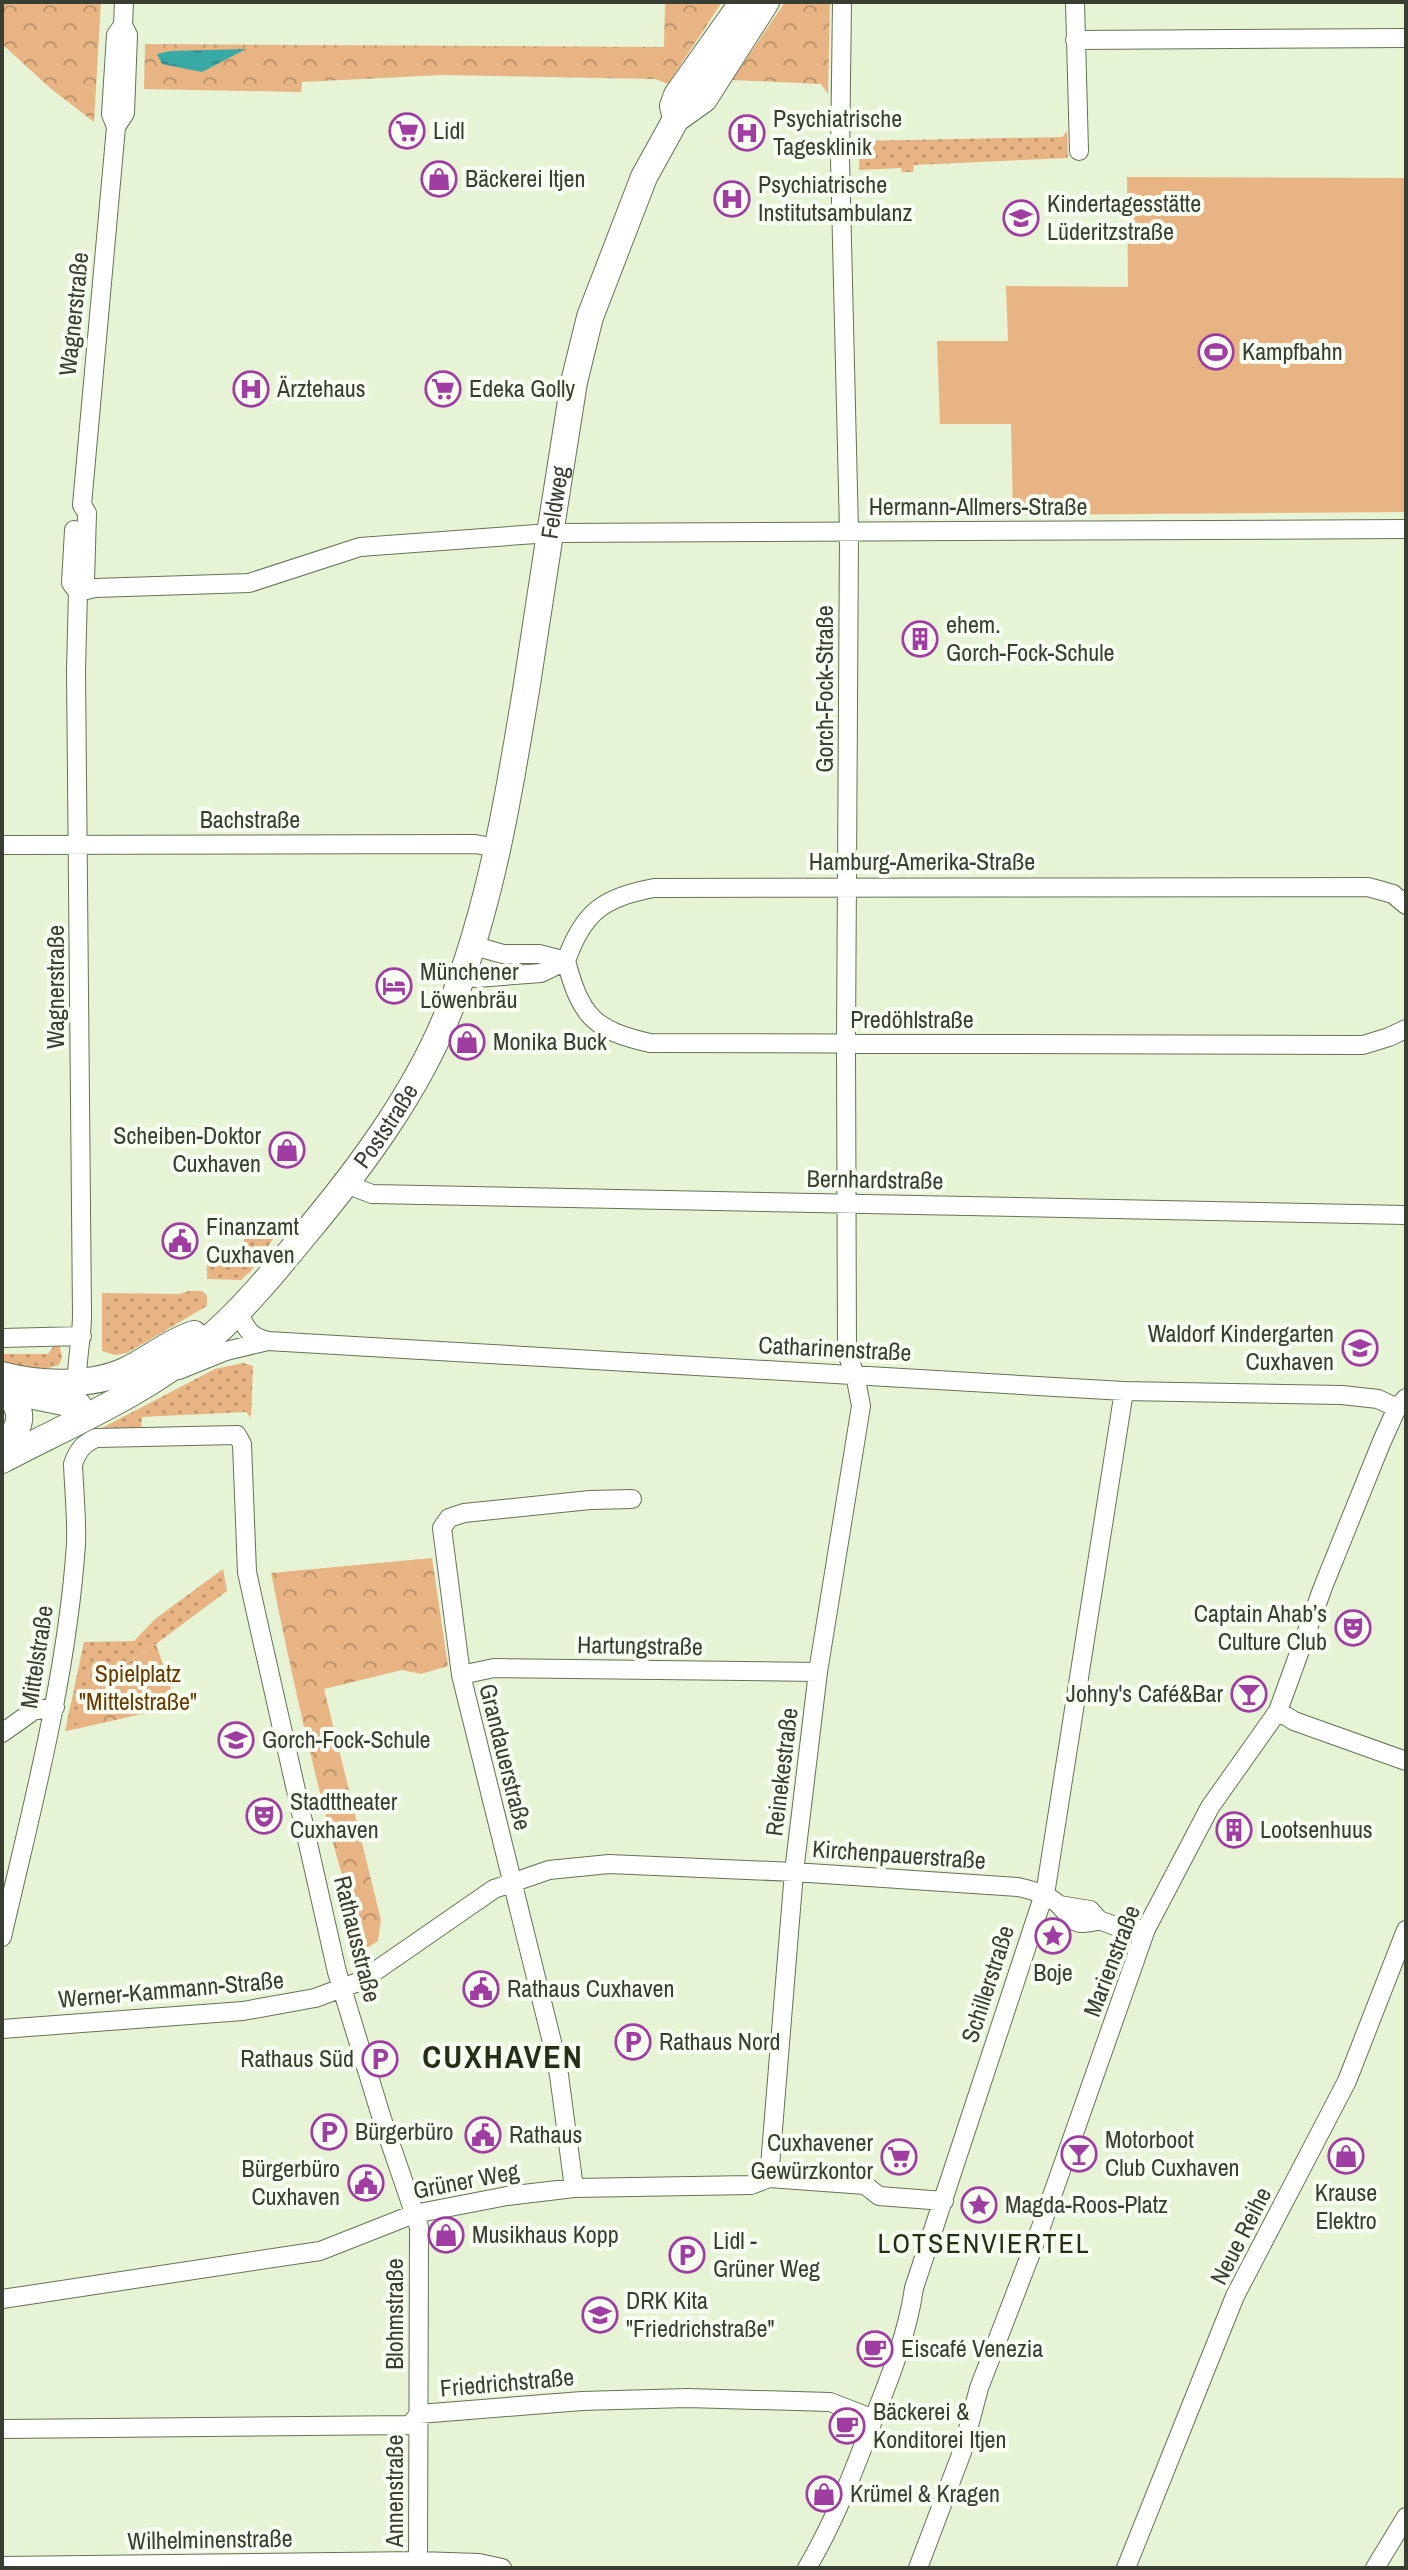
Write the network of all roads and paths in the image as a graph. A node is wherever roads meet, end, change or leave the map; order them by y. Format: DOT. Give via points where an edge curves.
graph roads {
  1 [pos="124,2"];
  2 [pos="743,2"];
  3 [pos="766,2"];
  4 [pos="842,2"];
  5 [pos="1075,2"];
  6 [pos="1406,38"];
  7 [pos="1075,40"];
  8 [pos="676,119"];
  9 [pos="1079,151"];
  10 [pos="1406,529"];
  11 [pos="849,532"];
  12 [pos="550,533"];
  13 [pos="78,592"];
  14 [pos="78,844"];
  15 [pos="2,845"];
  16 [pos="497,848"];
  17 [pos="848,886"];
  18 [pos="486,900"];
  19 [pos="1406,905"];
  20 [pos="471,945"];
  21 [pos="566,961"];
  22 [pos="461,976"];
  23 [pos="1406,1029"];
  24 [pos="846,1044"];
  25 [pos="346,1184"];
  26 [pos="847,1203"];
  27 [pos="1406,1215"];
  28 [pos="233,1315"];
  29 [pos="82,1336"];
  30 [pos="2,1338"];
  31 [pos="268,1341"];
  32 [pos="855,1374"];
  33 [pos="2,1375"];
  34 [pos="150,1382"];
  35 [pos="2,1387"];
  36 [pos="1124,1391"];
  37 [pos="85,1403"];
  38 [pos="1402,1403"];
  39 [pos="2,1447"];
  40 [pos="2,1460"];
  41 [pos="632,1499"];
  42 [pos="818,1672"];
  43 [pos="461,1675"];
  44 [pos="55,1707"];
  45 [pos="1278,1711"];
  46 [pos="2,1733"];
  47 [pos="1406,1761"];
  48 [pos="794,1872"];
  49 [pos="513,1882"];
  50 [pos="1051,1900"];
  51 [pos="1146,1929"];
  52 [pos="1406,1930"];
  53 [pos="2,1937"];
  54 [pos="343,1989"];
  55 [pos="2,2029"];
  56 [pos="769,2178"];
  57 [pos="574,2188"];
  58 [pos="944,2201"];
  59 [pos="414,2214"];
  60 [pos="2,2299"];
  61 [pos="419,2414"];
  62 [pos="874,2419"];
  63 [pos="2,2429"];
  64 [pos="1406,2517"];
  65 [pos="418,2564"];
  66 [pos="2,2566"];
  67 [pos="169,2566"];
  68 [pos="502,2568"];
  69 [pos="807,2568"];
  70 [pos="918,2568"];
  71 [pos="1126,2568"];
  72 [pos="1375,2568"];
  1 -- 13 [label="street, Wagnerstraße" via="125,113 116,127 82,505 87,513 85,582"];
  2 -- 8 [label="street, Feldweg" via="677,95"];
  3 -- 8 [label="street, Feldweg" via="704,99"];
  4 -- 11 [label="street, Gorch-Fock-Straße" via="840,158"];
  5 -- 7 [label="street"];
  6 -- 7 [label="street"];
  7 -- 9 [label="street"];
  8 -- 12 [label="street, Feldweg" via="644,177 590,317"];
  10 -- 11 [label="street, Hermann-Allmers-Straße"];
  11 -- 12 [label="street, Hermann-Allmers-Straße"];
  11 -- 17 [label="street, Gorch-Fock-Straße"];
  12 -- 13 [label="street, Hermann-Allmers-Straße" via="360,547 249,583"];
  12 -- 16 [label="street, Feldweg"];
  13 -- 14 [label="street, Wagnerstraße"];
  14 -- 15 [label="street, Bachstraße"];
  14 -- 16 [label="street, Bachstraße"];
  14 -- 29 [label="street, Wagnerstraße"];
  16 -- 18 [label="street, Feldweg"];
  17 -- 19 [label="street, Hamburg-Amerika-Straße" via="1368,887 1393,894"];
  17 -- 21 [label="street, Hamburg-Amerika-Straße" via="631,892 606,901 588,916"];
  17 -- 24 [label="street, Gorch-Fock-Straße"];
  18 -- 20 [label="street, Poststraße"];
  20 -- 21 [label="street"];
  20 -- 22 [label="street, Poststraße"];
  21 -- 22 [label="street" via="541,973"];
  21 -- 24 [label="street, Predöhlstraße" via="580,1006 621,1036 650,1043"];
  22 -- 25 [label="street, Poststraße" via="429,1054"];
  23 -- 24 [label="street, Predöhlstraße" via="1363,1045"];
  24 -- 26 [label="street, Gorch-Fock-Straße"];
  25 -- 26 [label="street, Bernhardstraße" via="372,1194"];
  25 -- 28 [label="street, Poststraße"];
  26 -- 27 [label="street, Bernhardstraße"];
  26 -- 32 [label="street, Gorch-Fock-Straße" via="847,1354"];
  28 -- 31 [label="street" via="255,1338"];
  28 -- 34 [label="street, Poststraße"];
  28 -- 37 [label="street, Poststraße"];
  29 -- 30 [label="street"];
  29 -- 37 [label="street, Wagnerstraße" via="77,1354"];
  31 -- 32 [label="street, Catharinenstraße"];
  31 -- 34 [label="street, Catharinenstraße" via="226,1351"];
  32 -- 36 [label="street, Catharinenstraße"];
  32 -- 42 [label="street, Reinekestraße" via="861,1406"];
  33 -- 37 [label="street" via="45,1384"];
  34 -- 37 [label="street, Poststraße"];
  35 -- 37 [label="street" via="44,1400"];
  35 -- 39 [label="street" via="15,1399 20,1414 17,1429"];
  36 -- 38 [label="street, Catharinenstraße" via="1342,1395"];
  36 -- 50 [label="street, Schillerstraße"];
  37 -- 39 [label="street, Poststraße"];
  37 -- 40 [label="street, Poststraße"];
  37 -- 44 [label="street, Mittelstraße" via="83,1445 73,1464 76,1541"];
  37 -- 54 [label="street, Rathausstraße" via="237,1435 242,1444 247,1572"];
  38 -- 45 [label="street, Marienstraße" via="1323,1587"];
  41 -- 43 [label="street, Grandauerstraße" via="449,1518 442,1528 443,1552"];
  42 -- 43 [label="street, Hartungstraße" via="494,1668"];
  42 -- 48 [label="street, Reinekestraße"];
  43 -- 49 [label="street, Grandauerstraße"];
  44 -- 46 [label="street" via="33,1711"];
  44 -- 53 [label="street, Mittelstraße"];
  45 -- 47 [label="street"];
  45 -- 51 [label="street, Marienstraße" via="1210,1807"];
  48 -- 49 [label="street, Kirchenpauerstraße" via="609,1864 549,1870"];
  48 -- 50 [label="street, Kirchenpauerstraße" via="1018,1887"];
  48 -- 56 [label="street, Reinekestraße"];
  49 -- 54 [label="street, Kirchenpauerstraße" via="465,1907"];
  49 -- 57 [label="street, Grandauerstraße" via="559,2075"];
  50 -- 51 [label="street, Kirchenpauerstraße" via="1068,1918 1084,1925 1099,1920 1123,1929"];
  50 -- 58 [label="street, Schillerstraße" via="1023,1951"];
  51 -- 70 [label="street, Marienstraße"];
  52 -- 71 [label="street, Neue Reihe" via="1347,2081 1235,2296"];
  54 -- 55 [label="street, Werner-Kammann-Straße" via="243,2011"];
  54 -- 59 [label="street, Rathausstraße"];
  56 -- 57 [label="street, Grüner Weg" via="751,2185"];
  56 -- 58 [label="street, Grüner Weg" via="865,2185 879,2196"];
  57 -- 59 [label="street, Grüner Weg"];
  58 -- 62 [label="street, Schillerstraße"];
  59 -- 60 [label="street, Grüner Weg" via="320,2251"];
  59 -- 61 [label="street, Blohmstraße" via="419,2227"];
  61 -- 62 [label="street, Friedrichstraße" via="687,2398 830,2402"];
  61 -- 63 [label="street, Friedrichstraße" via="410,2425"];
  61 -- 65 [label="street, Annenstraße"];
  62 -- 69 [label="street, Schillerstraße" via="845,2494"];
  64 -- 72 [label="street"];
  65 -- 67 [label="street, Wilhelminenstraße"];
  65 -- 68 [label="street, Wilhelminenstraße"];
  66 -- 67 [label="street, Wilhelminenstraße"];
}
